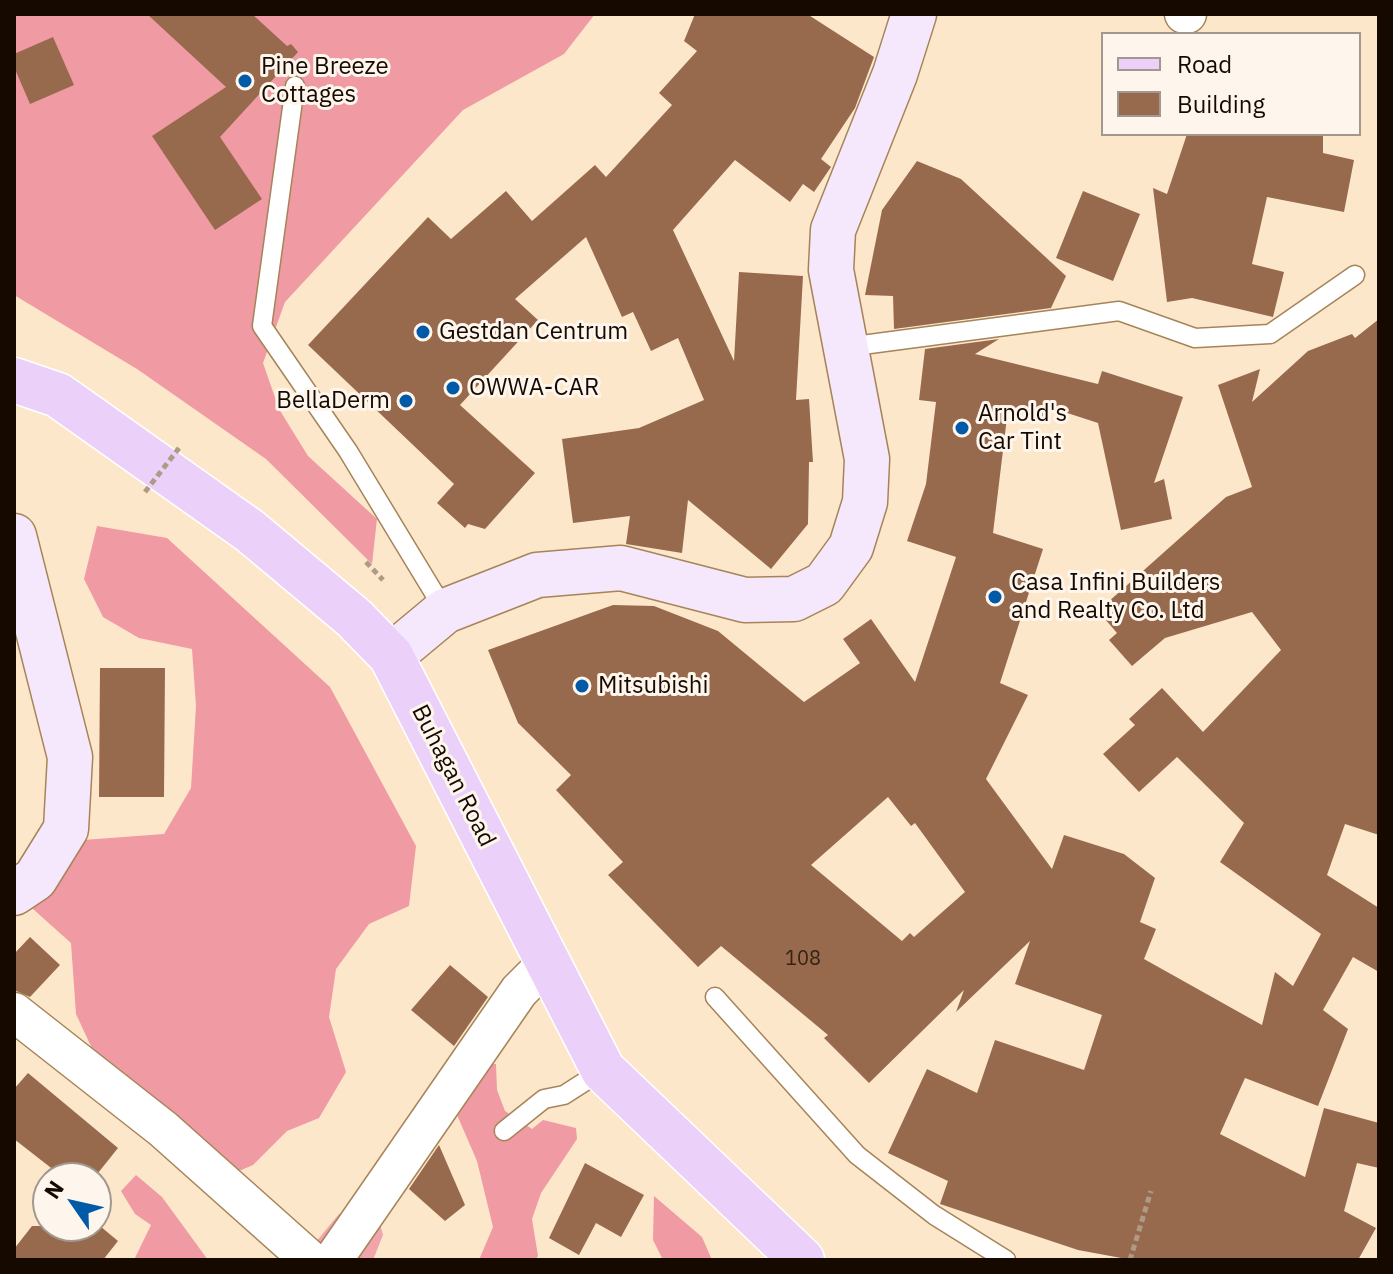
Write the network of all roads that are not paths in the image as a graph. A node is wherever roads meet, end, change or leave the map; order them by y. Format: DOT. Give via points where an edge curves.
graph roads {
  1 [pos="911,16"];
  2 [pos="295,86"];
  3 [pos="1355,275"];
  4 [pos="847,347"];
  5 [pos="14,380"];
  6 [pos="14,536"];
  7 [pos="445,611"];
  8 [pos="391,656"];
  9 [pos="14,893"];
  10 [pos="548,962"];
  11 [pos="715,997"];
  12 [pos="14,1012"];
  13 [pos="603,1070"];
  14 [pos="504,1131"];
  15 [pos="310,1260"];
  16 [pos="333,1260"];
  17 [pos="802,1260"];
  18 [pos="1006,1260"];
  1 -- 4 [label="street" via="895,74 833,230 831,270"];
  2 -- 7 [label="lane" via="262,326 348,451"];
  3 -- 4 [label="lane" via="1270,334 1195,338 1119,311"];
  4 -- 7 [label="street" via="867,459 865,502 851,547 824,584 794,599 745,600 621,568 537,575"];
  5 -- 8 [label="main road, Buhagan Road" via="58,395 250,531"];
  6 -- 9 [label="street" via="70,757 66,829 35,879"];
  7 -- 8 [label="street"];
  8 -- 10 [label="main road, Buhagan Road"];
  10 -- 13 [label="main road, Buhagan Road"];
  10 -- 16 [label="street" via="519,991"];
  11 -- 18 [label="lane" via="857,1155 934,1215"];
  12 -- 15 [label="street" via="163,1129"];
  13 -- 14 [label="lane" via="564,1095 544,1099"];
  13 -- 17 [label="main road, Buhagan Road"];
}
